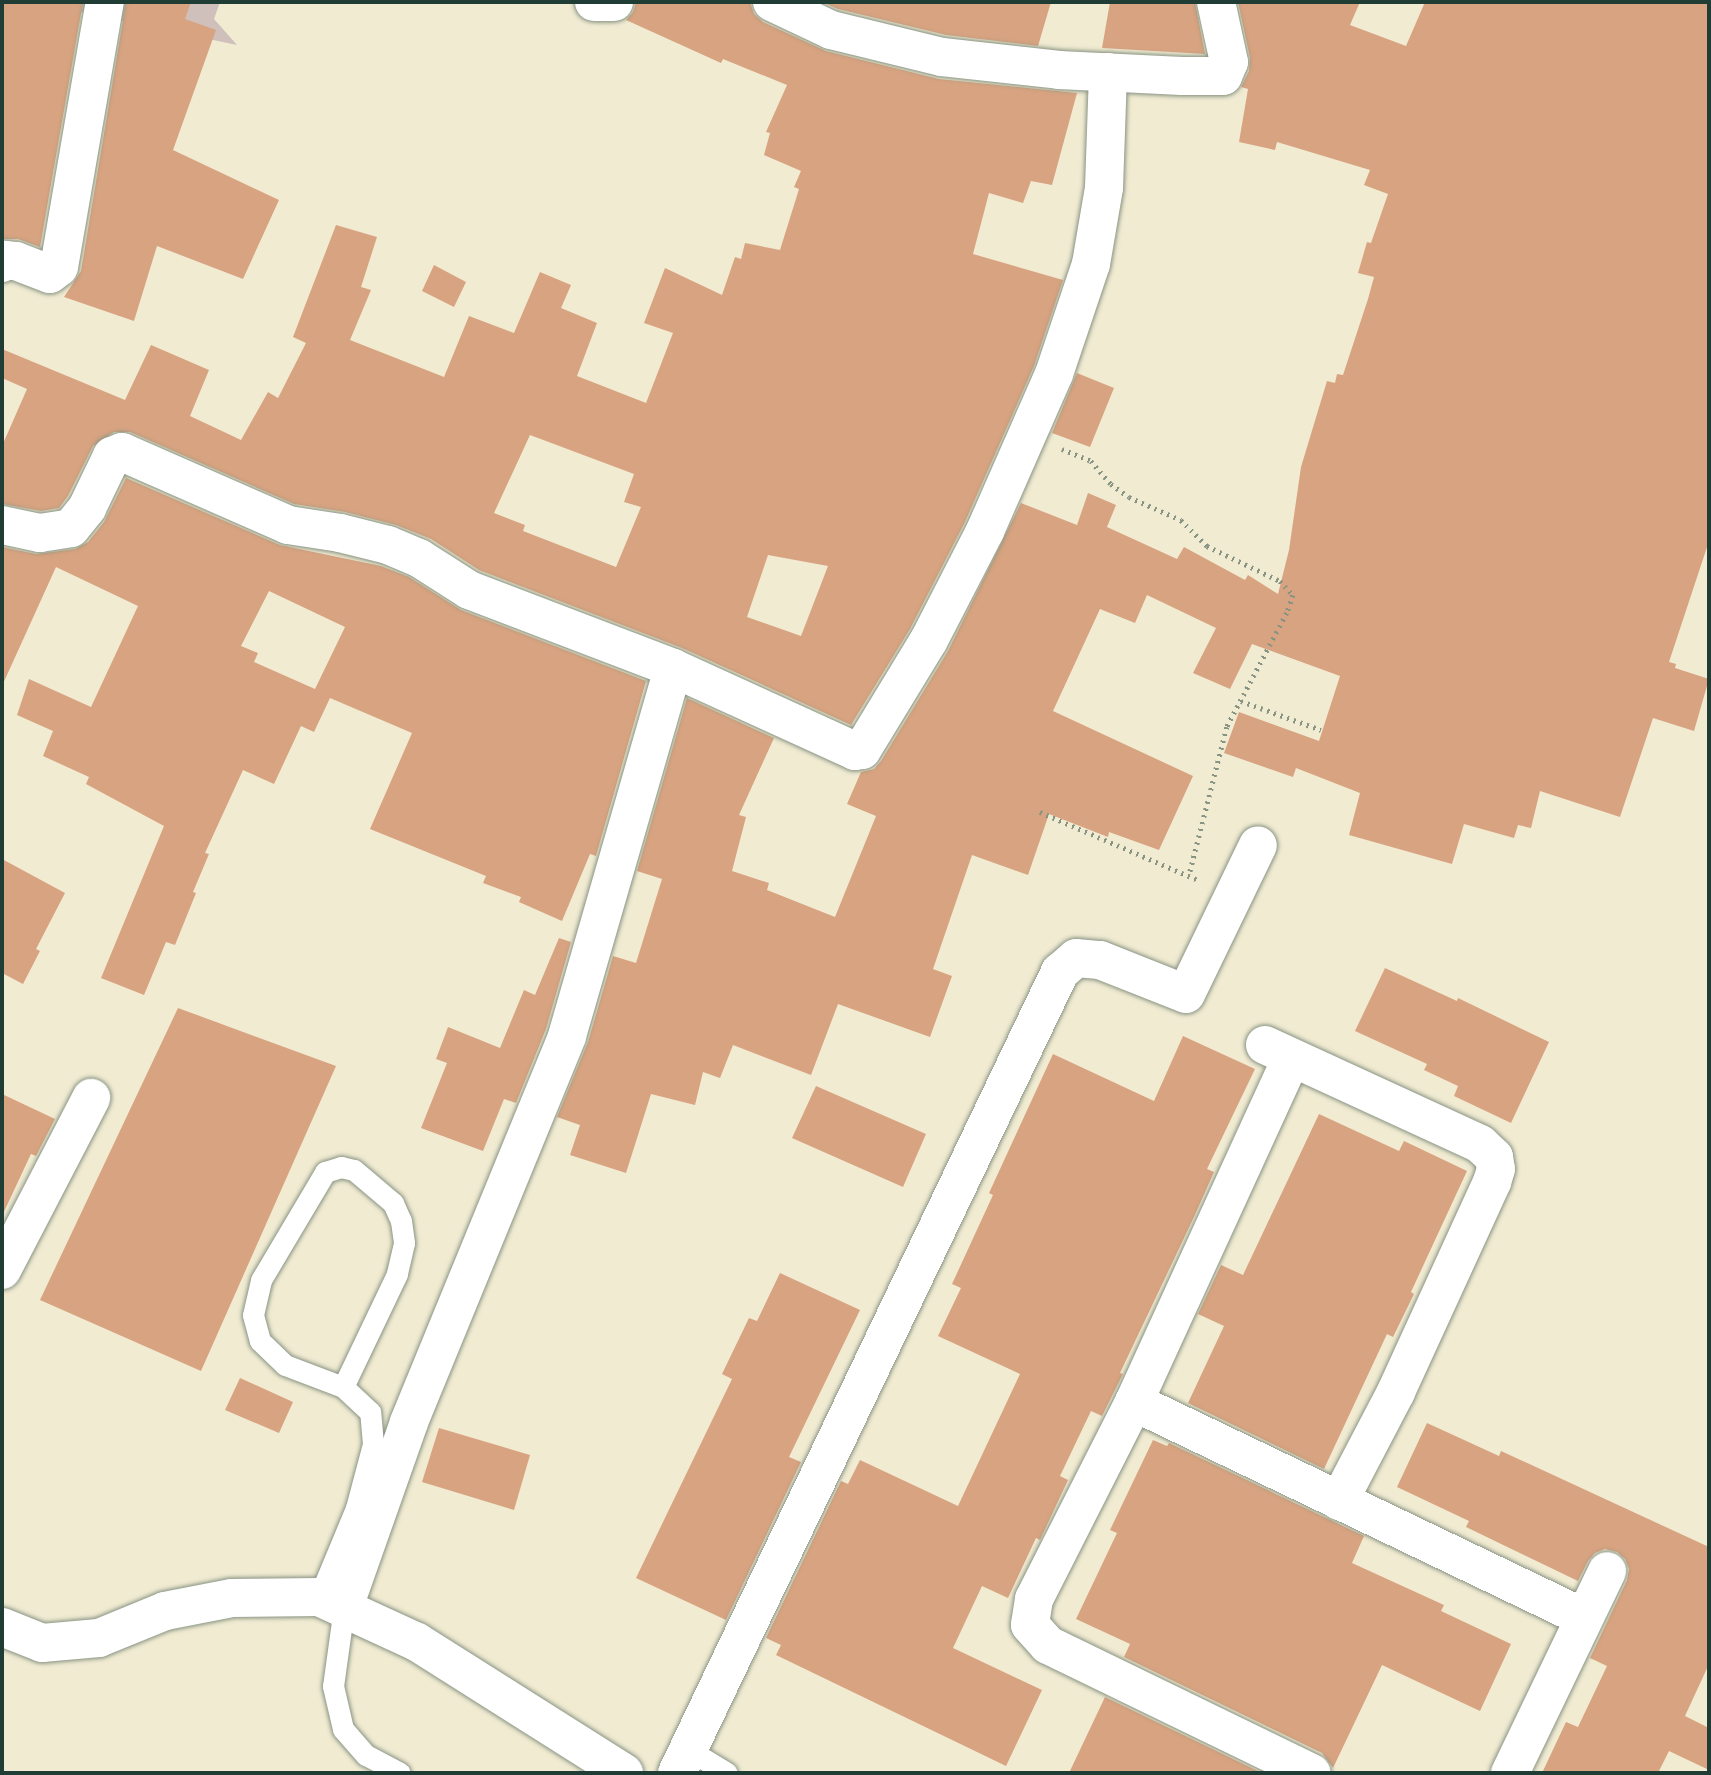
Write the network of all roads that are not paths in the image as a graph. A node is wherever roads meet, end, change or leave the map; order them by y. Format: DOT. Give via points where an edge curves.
graph roads {
  1 [pos="105,2"];
  2 [pos="594,2"];
  3 [pos="614,2"];
  4 [pos="772,2"];
  5 [pos="1216,2"];
  6 [pos="1108,72"];
  7 [pos="2,263"];
  8 [pos="2,525"];
  9 [pos="673,668"];
  10 [pos="1258,845"];
  11 [pos="91,1098"];
  12 [pos="2,1270"];
  13 [pos="343,1387"];
  14 [pos="1134,1402"];
  15 [pos="1339,1500"];
  16 [pos="1607,1571"];
  17 [pos="331,1602"];
  18 [pos="1583,1617"];
  19 [pos="2,1627"];
  20 [pos="683,1762"];
  21 [pos="400,1773"];
  22 [pos="624,1773"];
  23 [pos="727,1773"];
  24 [pos="1312,1773"];
  25 [pos="1510,1773"];
  1 -- 7 [label="street" via="59,267 50,274 16,261"];
  2 -- 3 [label="street"];
  4 -- 6 [label="street" via="831,30 942,57"];
  5 -- 6 [label="street" via="1229,62 1223,76"];
  6 -- 9 [label="street" via="1104,188 1091,264 1054,373 985,531 929,640 862,750 855,751"];
  8 -- 9 [label="street" via="40,533 71,528 87,508 112,456 122,453 288,525 388,545 419,558 469,590"];
  9 -- 17 [label="street" via="567,1036"];
  10 -- 20 [label="street" via="1186,994 1100,960 1076,958 1060,972"];
  11 -- 12 [label="street"];
  13 -- 13 [label="lane" via="285,1365 260,1341 253,1315 261,1280 325,1172 341,1167 354,1170 393,1203 404,1242 397,1274"];
  13 -- 17 [label="lane" via="370,1412 373,1444"];
  14 -- 15 [label="street"];
  14 -- 15 [label="street" via="1278,1052 1480,1144 1494,1157 1496,1169 1396,1392"];
  14 -- 24 [label="street" via="1034,1599 1031,1625 1048,1645"];
  15 -- 18 [label="street"];
  16 -- 18 [label="street"];
  17 -- 19 [label="street" via="232,1598 165,1611 99,1638 42,1643"];
  17 -- 21 [label="lane" via="333,1686 344,1729 366,1755"];
  17 -- 22 [label="street" via="417,1642"];
  18 -- 25 [label="street"];
  20 -- 23 [label="lane"];
}
